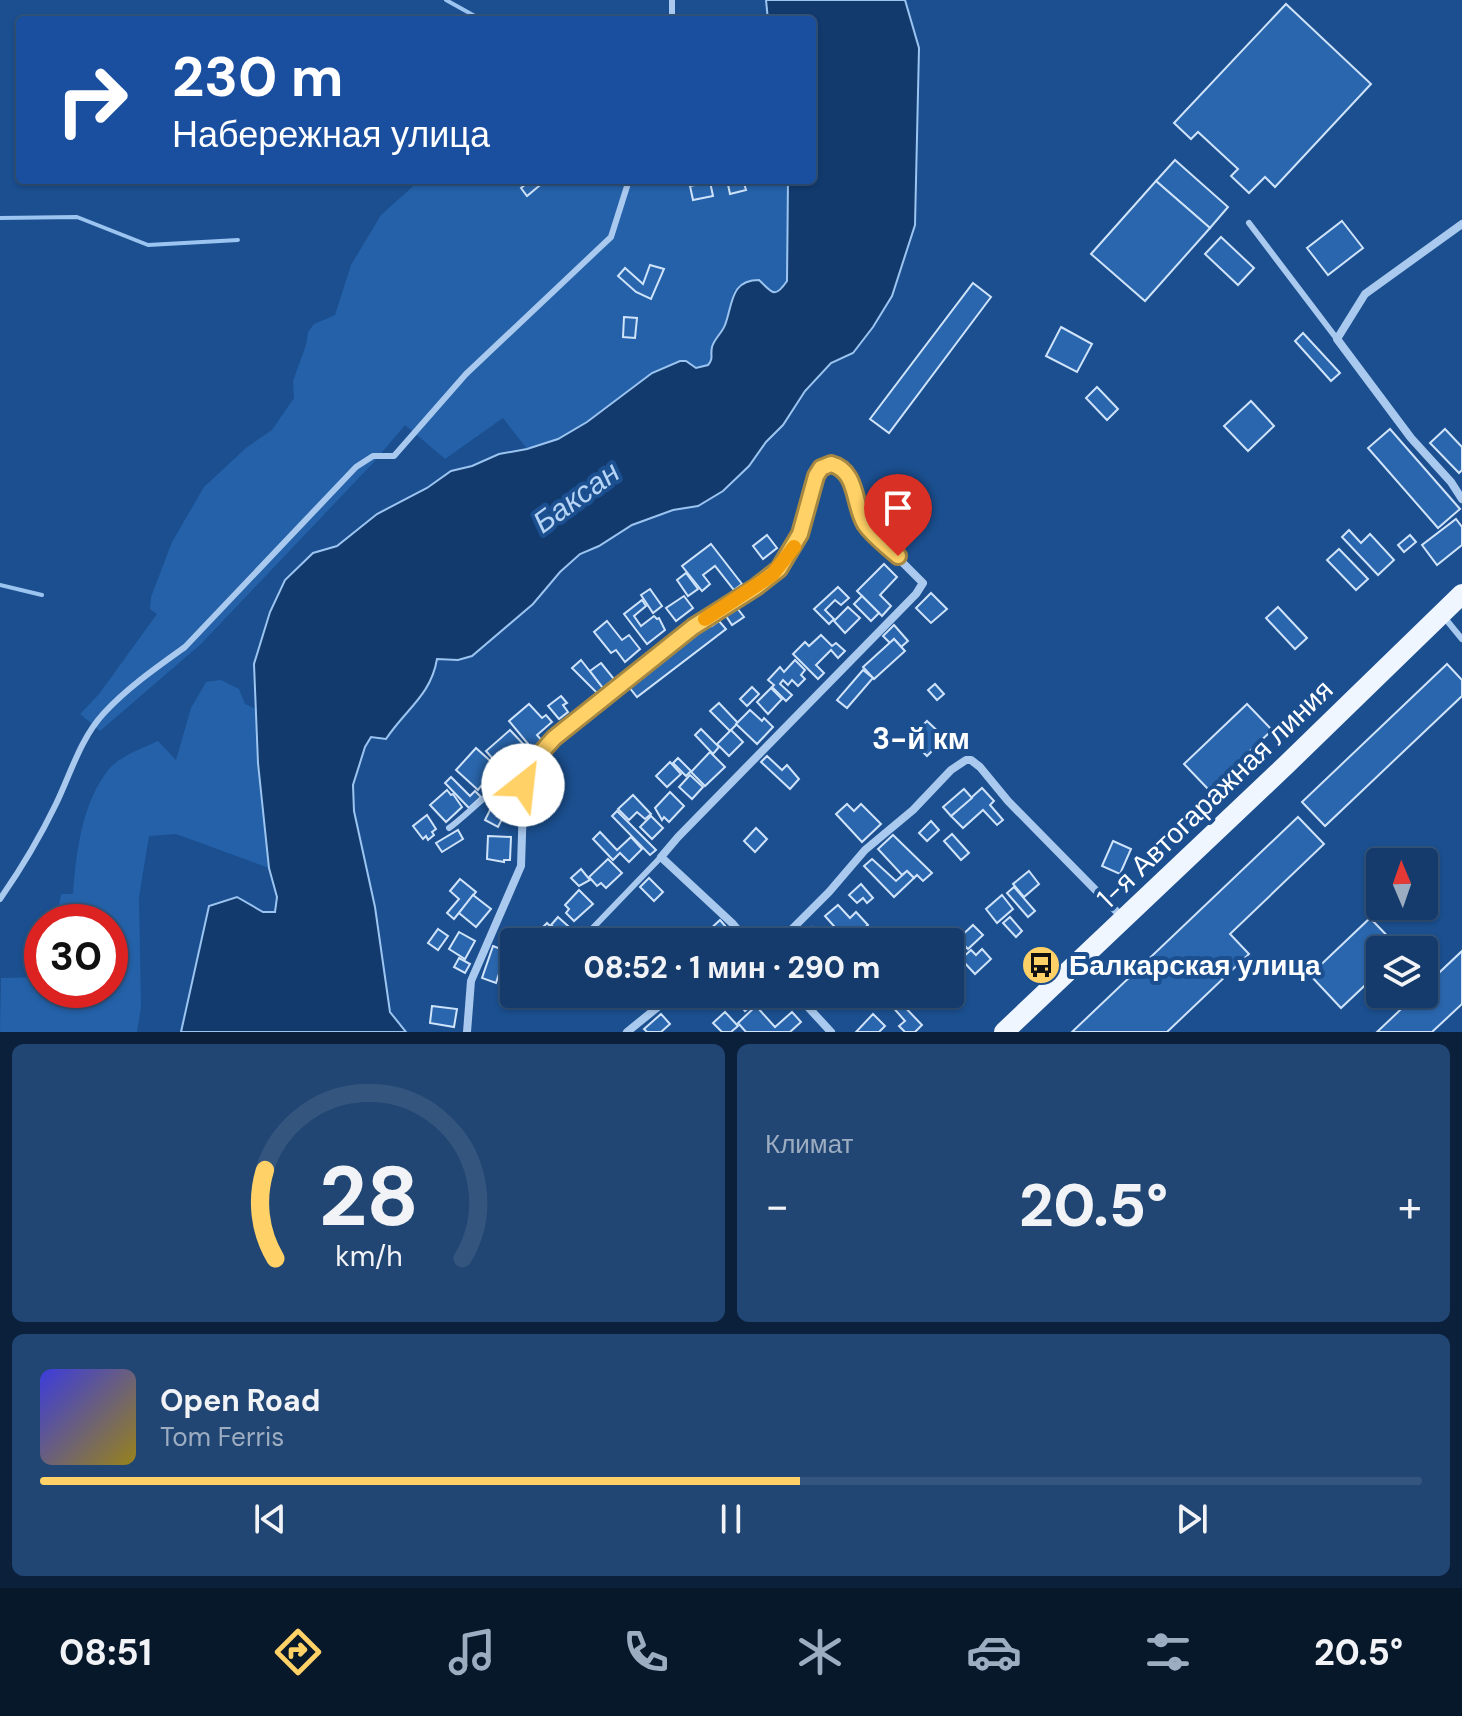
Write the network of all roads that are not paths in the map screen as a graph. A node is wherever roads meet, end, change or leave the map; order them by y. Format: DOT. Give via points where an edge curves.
graph roads {
  1 [pos="628,184"];
  2 [pos="1249,223"];
  3 [pos="1462,224"];
  4 [pos="1337,339"];
  5 [pos="1462,499"];
  6 [pos="1462,594"];
  7 [pos="1441,614"];
  8 [pos="1462,639"];
  9 [pos="524,777"];
  10 [pos="449,828"];
  11 [pos="661,857"];
  12 [pos="0,899"];
  13 [pos="1125,920"];
  14 [pos="593,928"];
  15 [pos="736,928"];
  16 [pos="793,928"];
  17 [pos="657,1008"];
  18 [pos="809,1008"];
  19 [pos="467,1032"];
  20 [pos="627,1032"];
  21 [pos="831,1032"];
  22 [pos="1004,1032"];
  1 -- 12 [label="lane" via="611,237 466,374 394,456 373,456 356,467 185,647 103,714 71,763 56,803"];
  2 -- 4 [label="lane"];
  3 -- 4 [label="street" via="1365,294"];
  4 -- 5 [label="street"];
  6 -- 7 [label="main road, 1-я Автогаражная линия"];
  7 -- 8 [label="lane"];
  7 -- 13 [label="main road, 1-я Автогаражная линия"];
  9 -- 10 [label="lane" via="507,778"];
  9 -- 11 [label="street" via="554,738 693,627 779,569 795,545 816,476 825,465 844,470 868,528 923,583"];
  9 -- 19 [label="street" via="521,866 471,981"];
  11 -- 14 [label="lane"];
  11 -- 15 [label="street"];
  13 -- 16 [label="street" via="980,767 966,760 865,850"];
  13 -- 22 [label="main road, 1-я Автогаражная линия"];
  17 -- 20 [label="street"];
  18 -- 21 [label="street"];
}
